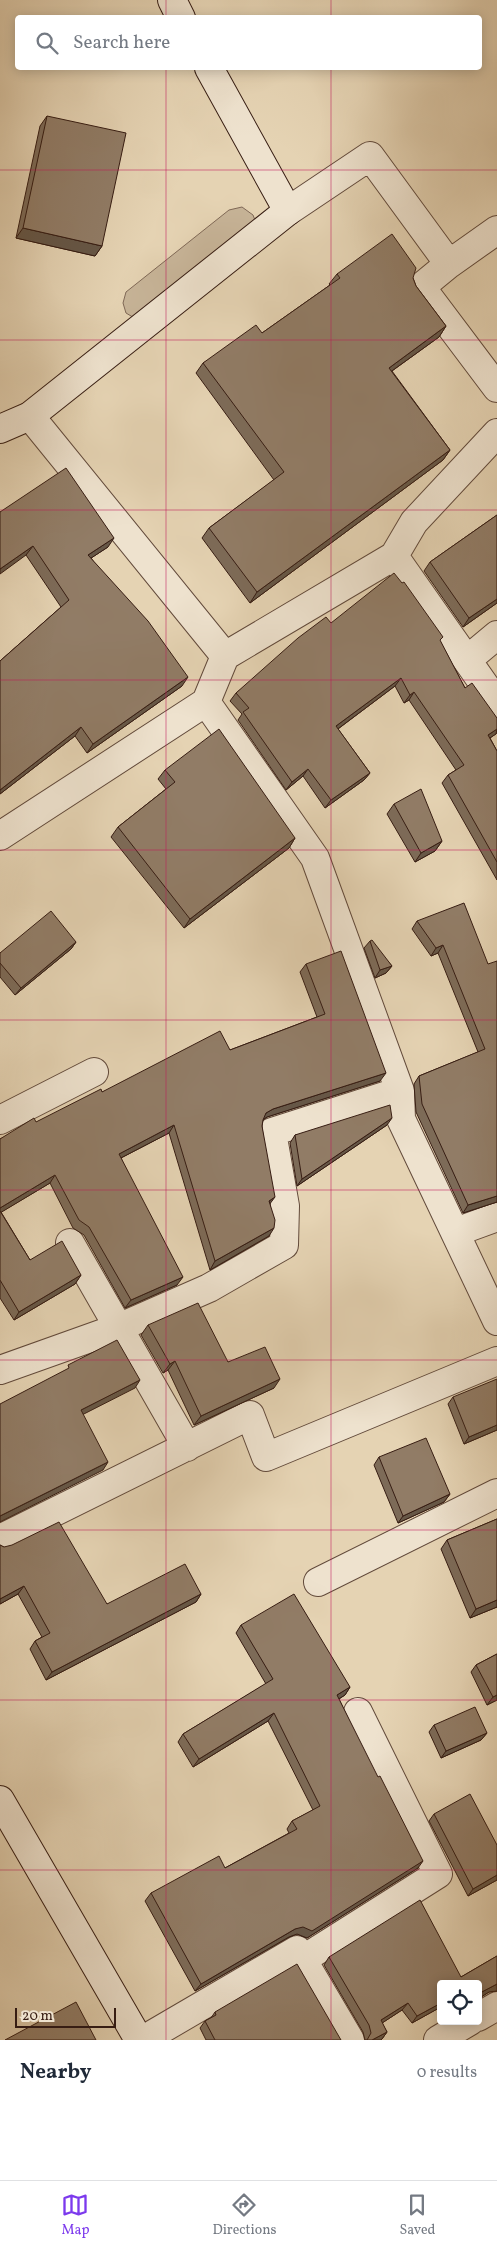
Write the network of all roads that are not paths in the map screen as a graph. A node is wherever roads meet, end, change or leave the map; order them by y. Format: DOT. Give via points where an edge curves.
graph roads {
  1 [pos="172,0"];
  2 [pos="180,15"];
  3 [pos="210,70"];
  4 [pos="288,211"];
  5 [pos="497,230"];
  6 [pos="449,264"];
  7 [pos="497,388"];
  8 [pos="30,416"];
  9 [pos="0,428"];
  10 [pos="497,433"];
  11 [pos="394,556"];
  12 [pos="497,635"];
  13 [pos="224,656"];
  14 [pos="467,660"];
  15 [pos="206,702"];
  16 [pos="497,703"];
  17 [pos="0,836"];
  18 [pos="94,1072"];
  19 [pos="400,1091"];
  20 [pos="0,1120"];
  21 [pos="497,1217"];
  22 [pos="456,1232"];
  23 [pos="70,1243"];
  24 [pos="497,1321"];
  25 [pos="118,1328"];
  26 [pos="497,1362"];
  27 [pos="0,1370"];
  28 [pos="187,1447"];
  29 [pos="497,1493"];
  30 [pos="0,1539"];
  31 [pos="318,1582"];
  32 [pos="358,1712"];
  33 [pos="0,1800"];
  34 [pos="302,1960"];
  35 [pos="497,2006"];
  36 [pos="482,2015"];
  37 [pos="463,2025"];
  38 [pos="139,2040"];
  39 [pos="143,2040"];
  40 [pos="350,2040"];
  41 [pos="438,2040"];
  1 -- 2 [label="street"];
  3 -- 4 [label="street"];
  4 -- 6 [label="street" via="370,156"];
  4 -- 8 [label="street"];
  5 -- 6 [label="street"];
  6 -- 7 [label="street" via="421,287"];
  8 -- 9 [label="street"];
  8 -- 13 [label="street"];
  10 -- 11 [label="street" via="414,522"];
  11 -- 13 [label="street"];
  11 -- 14 [label="street"];
  12 -- 14 [label="street"];
  13 -- 15 [label="street"];
  14 -- 16 [label="street"];
  15 -- 17 [label="street"];
  15 -- 19 [label="street" via="315,858"];
  18 -- 20 [label="street"];
  19 -- 22 [label="street" via="401,1119"];
  19 -- 25 [label="street" via="272,1132 285,1206 284,1244 209,1288"];
  21 -- 22 [label="street"];
  22 -- 24 [label="street"];
  23 -- 25 [label="street"];
  25 -- 27 [label="street"];
  25 -- 28 [label="street"];
  26 -- 28 [label="street" via="266,1457 250,1415"];
  28 -- 30 [label="street"];
  29 -- 31 [label="street"];
  32 -- 34 [label="street" via="438,1874"];
  33 -- 38 [label="street"];
  34 -- 39 [label="street" via="297,1950"];
  34 -- 40 [label="street"];
  35 -- 36 [label="street"];
  37 -- 41 [label="street"];
}
